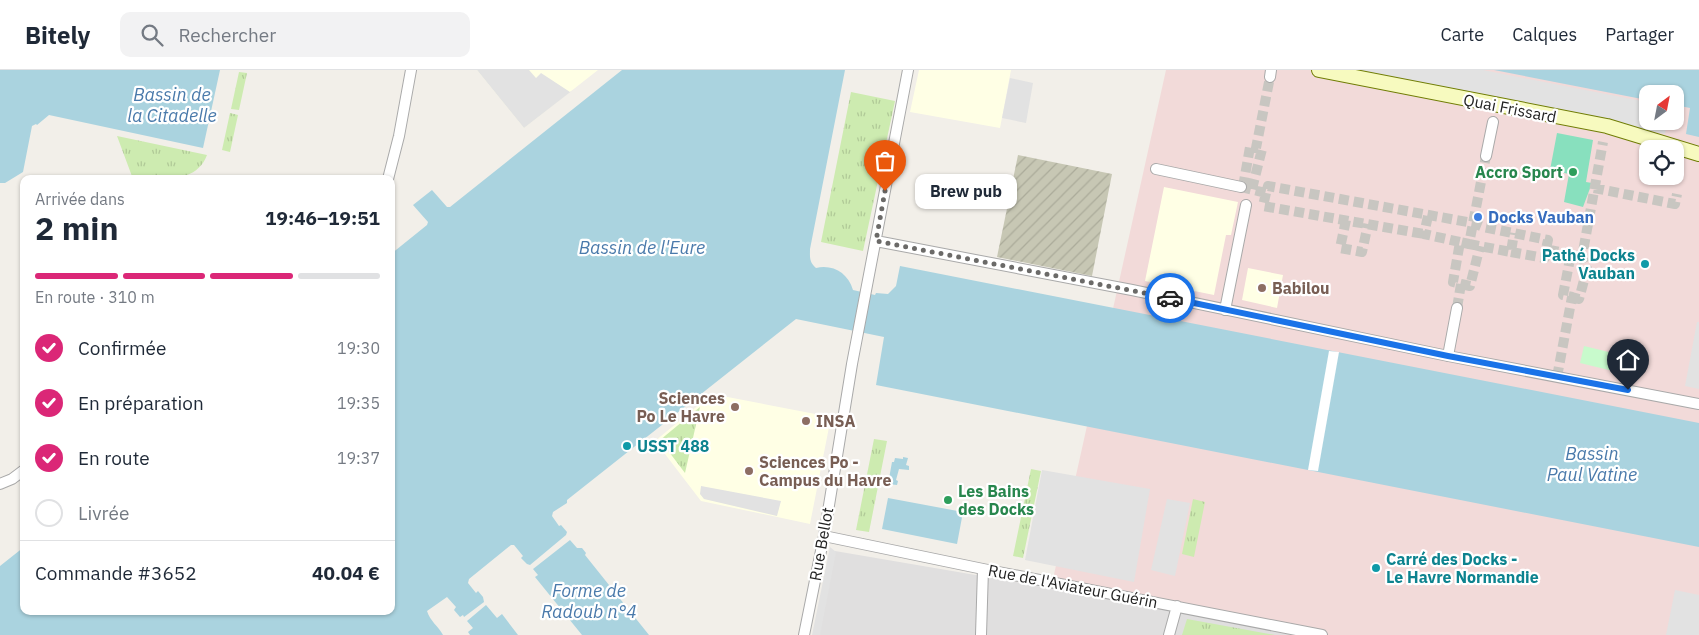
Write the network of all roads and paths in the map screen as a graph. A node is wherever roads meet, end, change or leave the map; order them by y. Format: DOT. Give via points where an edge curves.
graph roads {
  1 [pos="411,70"];
  2 [pos="908,70"];
  3 [pos="1318,70"];
  4 [pos="1493,122"];
  5 [pos="1699,154"];
  6 [pos="1486,156"];
  7 [pos="1156,169"];
  8 [pos="389,175"];
  9 [pos="1241,187"];
  10 [pos="1246,205"];
  11 [pos="876,241"];
  12 [pos="1457,308"];
  13 [pos="1226,310"];
  14 [pos="1448,356"];
  15 [pos="1699,404"];
  16 [pos="20,473"];
  17 [pos="0,484"];
  18 [pos="824,536"];
  19 [pos="983,569"];
  20 [pos="1177,606"];
  21 [pos="804,635"];
  22 [pos="982,635"];
  23 [pos="1169,635"];
  24 [pos="1322,635"];
  1 -- 8 [label="street"];
  2 -- 11 [label="street, Rue Bellot"];
  3 -- 5 [label="street, Quai Frissard" via="1607,126"];
  4 -- 6 [label="street"];
  7 -- 9 [label="street"];
  10 -- 13 [label="street"];
  11 -- 13 [label="street"];
  11 -- 18 [label="street, Rue Bellot"];
  12 -- 14 [label="street"];
  13 -- 14 [label="street"];
  14 -- 15 [label="street"];
  16 -- 17 [label="street"];
  18 -- 19 [label="street, Rue de l'Aviateur Guérin"];
  18 -- 21 [label="street, Rue Bellot"];
  19 -- 20 [label="street, Rue de l'Aviateur Guérin"];
  19 -- 22 [label="street"];
  20 -- 23 [label="street"];
  20 -- 24 [label="street, Rue de l'Aviateur Guérin"];
}
